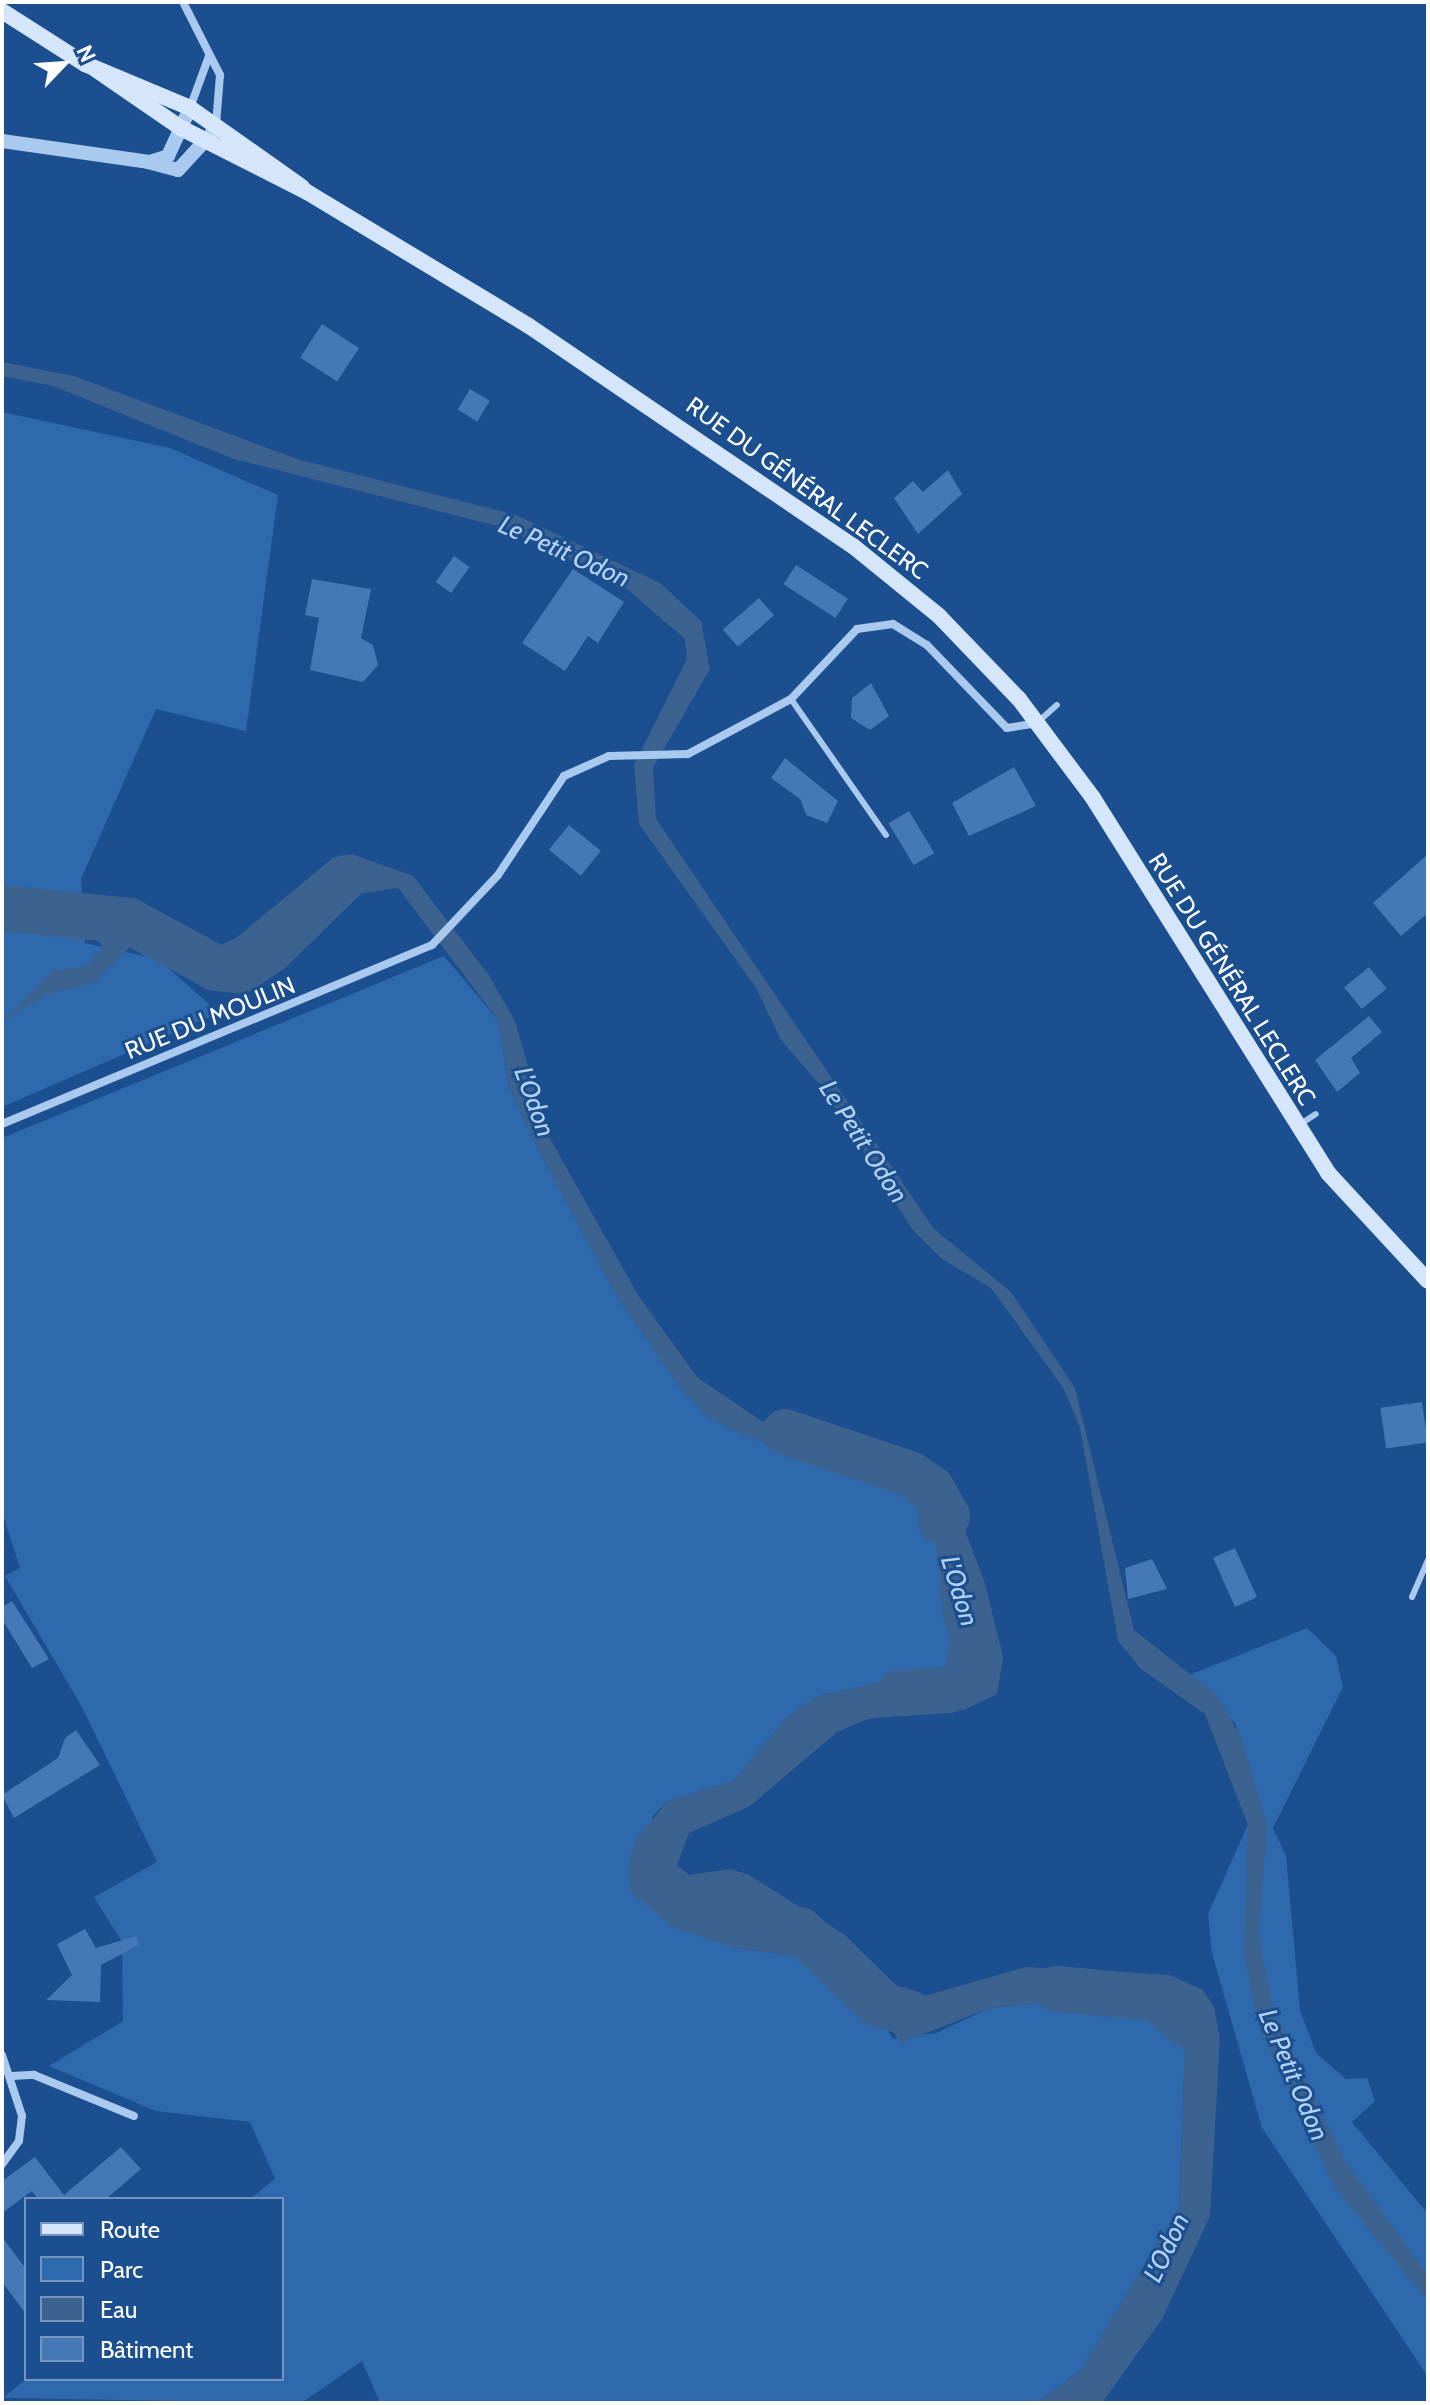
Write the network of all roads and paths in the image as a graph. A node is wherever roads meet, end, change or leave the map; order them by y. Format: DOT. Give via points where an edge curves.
graph roads {
  1 [pos="183,2"];
  2 [pos="2,11"];
  3 [pos="209,55"];
  4 [pos="95,69"];
  5 [pos="190,108"];
  6 [pos="216,125"];
  7 [pos="181,128"];
  8 [pos="2,141"];
  9 [pos="207,144"];
  10 [pos="148,162"];
  11 [pos="307,192"];
  12 [pos="791,699"];
  13 [pos="1057,705"];
  14 [pos="1038,722"];
  15 [pos="886,835"];
  16 [pos="1316,1114"];
  17 [pos="2,1124"];
  18 [pos="1295,1127"];
  19 [pos="1428,1281"];
  20 [pos="1428,1560"];
  21 [pos="1412,1597"];
  22 [pos="2,2055"];
  23 [pos="12,2076"];
  24 [pos="134,2116"];
  25 [pos="2,2164"];
  1 -- 3 [label="street"];
  2 -- 4 [label="main road, RUE DU GÉNÉRAL LECLERC"];
  3 -- 5 [label="street"];
  3 -- 6 [label="street" via="224,98"];
  4 -- 5 [label="main road, RUE DU GÉNÉRAL LECLERC"];
  4 -- 7 [label="main road, RUE DU GÉNÉRAL LECLERC"];
  5 -- 6 [label="main road, RUE DU GÉNÉRAL LECLERC"];
  5 -- 7 [label="street"];
  6 -- 9 [label="street"];
  6 -- 11 [label="main road, RUE DU GÉNÉRAL LECLERC"];
  7 -- 9 [label="main road, RUE DU GÉNÉRAL LECLERC"];
  7 -- 10 [label="street" via="168,156"];
  8 -- 10 [label="street"];
  9 -- 10 [label="street" via="178,170"];
  9 -- 11 [label="main road, RUE DU GÉNÉRAL LECLERC"];
  11 -- 14 [label="main road, RUE DU GÉNÉRAL LECLERC" via="529,326 853,546 939,616"];
  12 -- 14 [label="street" via="857,629 893,624 927,645 1007,728"];
  12 -- 15 [label="lane"];
  12 -- 17 [label="street, RUE DU MOULIN" via="688,754 609,756 564,776 466,911 432,945"];
  13 -- 14 [label="lane"];
  14 -- 18 [label="main road, RUE DU GÉNÉRAL LECLERC" via="1093,798"];
  16 -- 18 [label="lane"];
  18 -- 19 [label="main road, RUE DU GÉNÉRAL LECLERC"];
  20 -- 21 [label="lane"];
  22 -- 23 [label="street"];
  23 -- 24 [label="street" via="34,2075"];
  23 -- 25 [label="street" via="22,2116 19,2141"];
}
